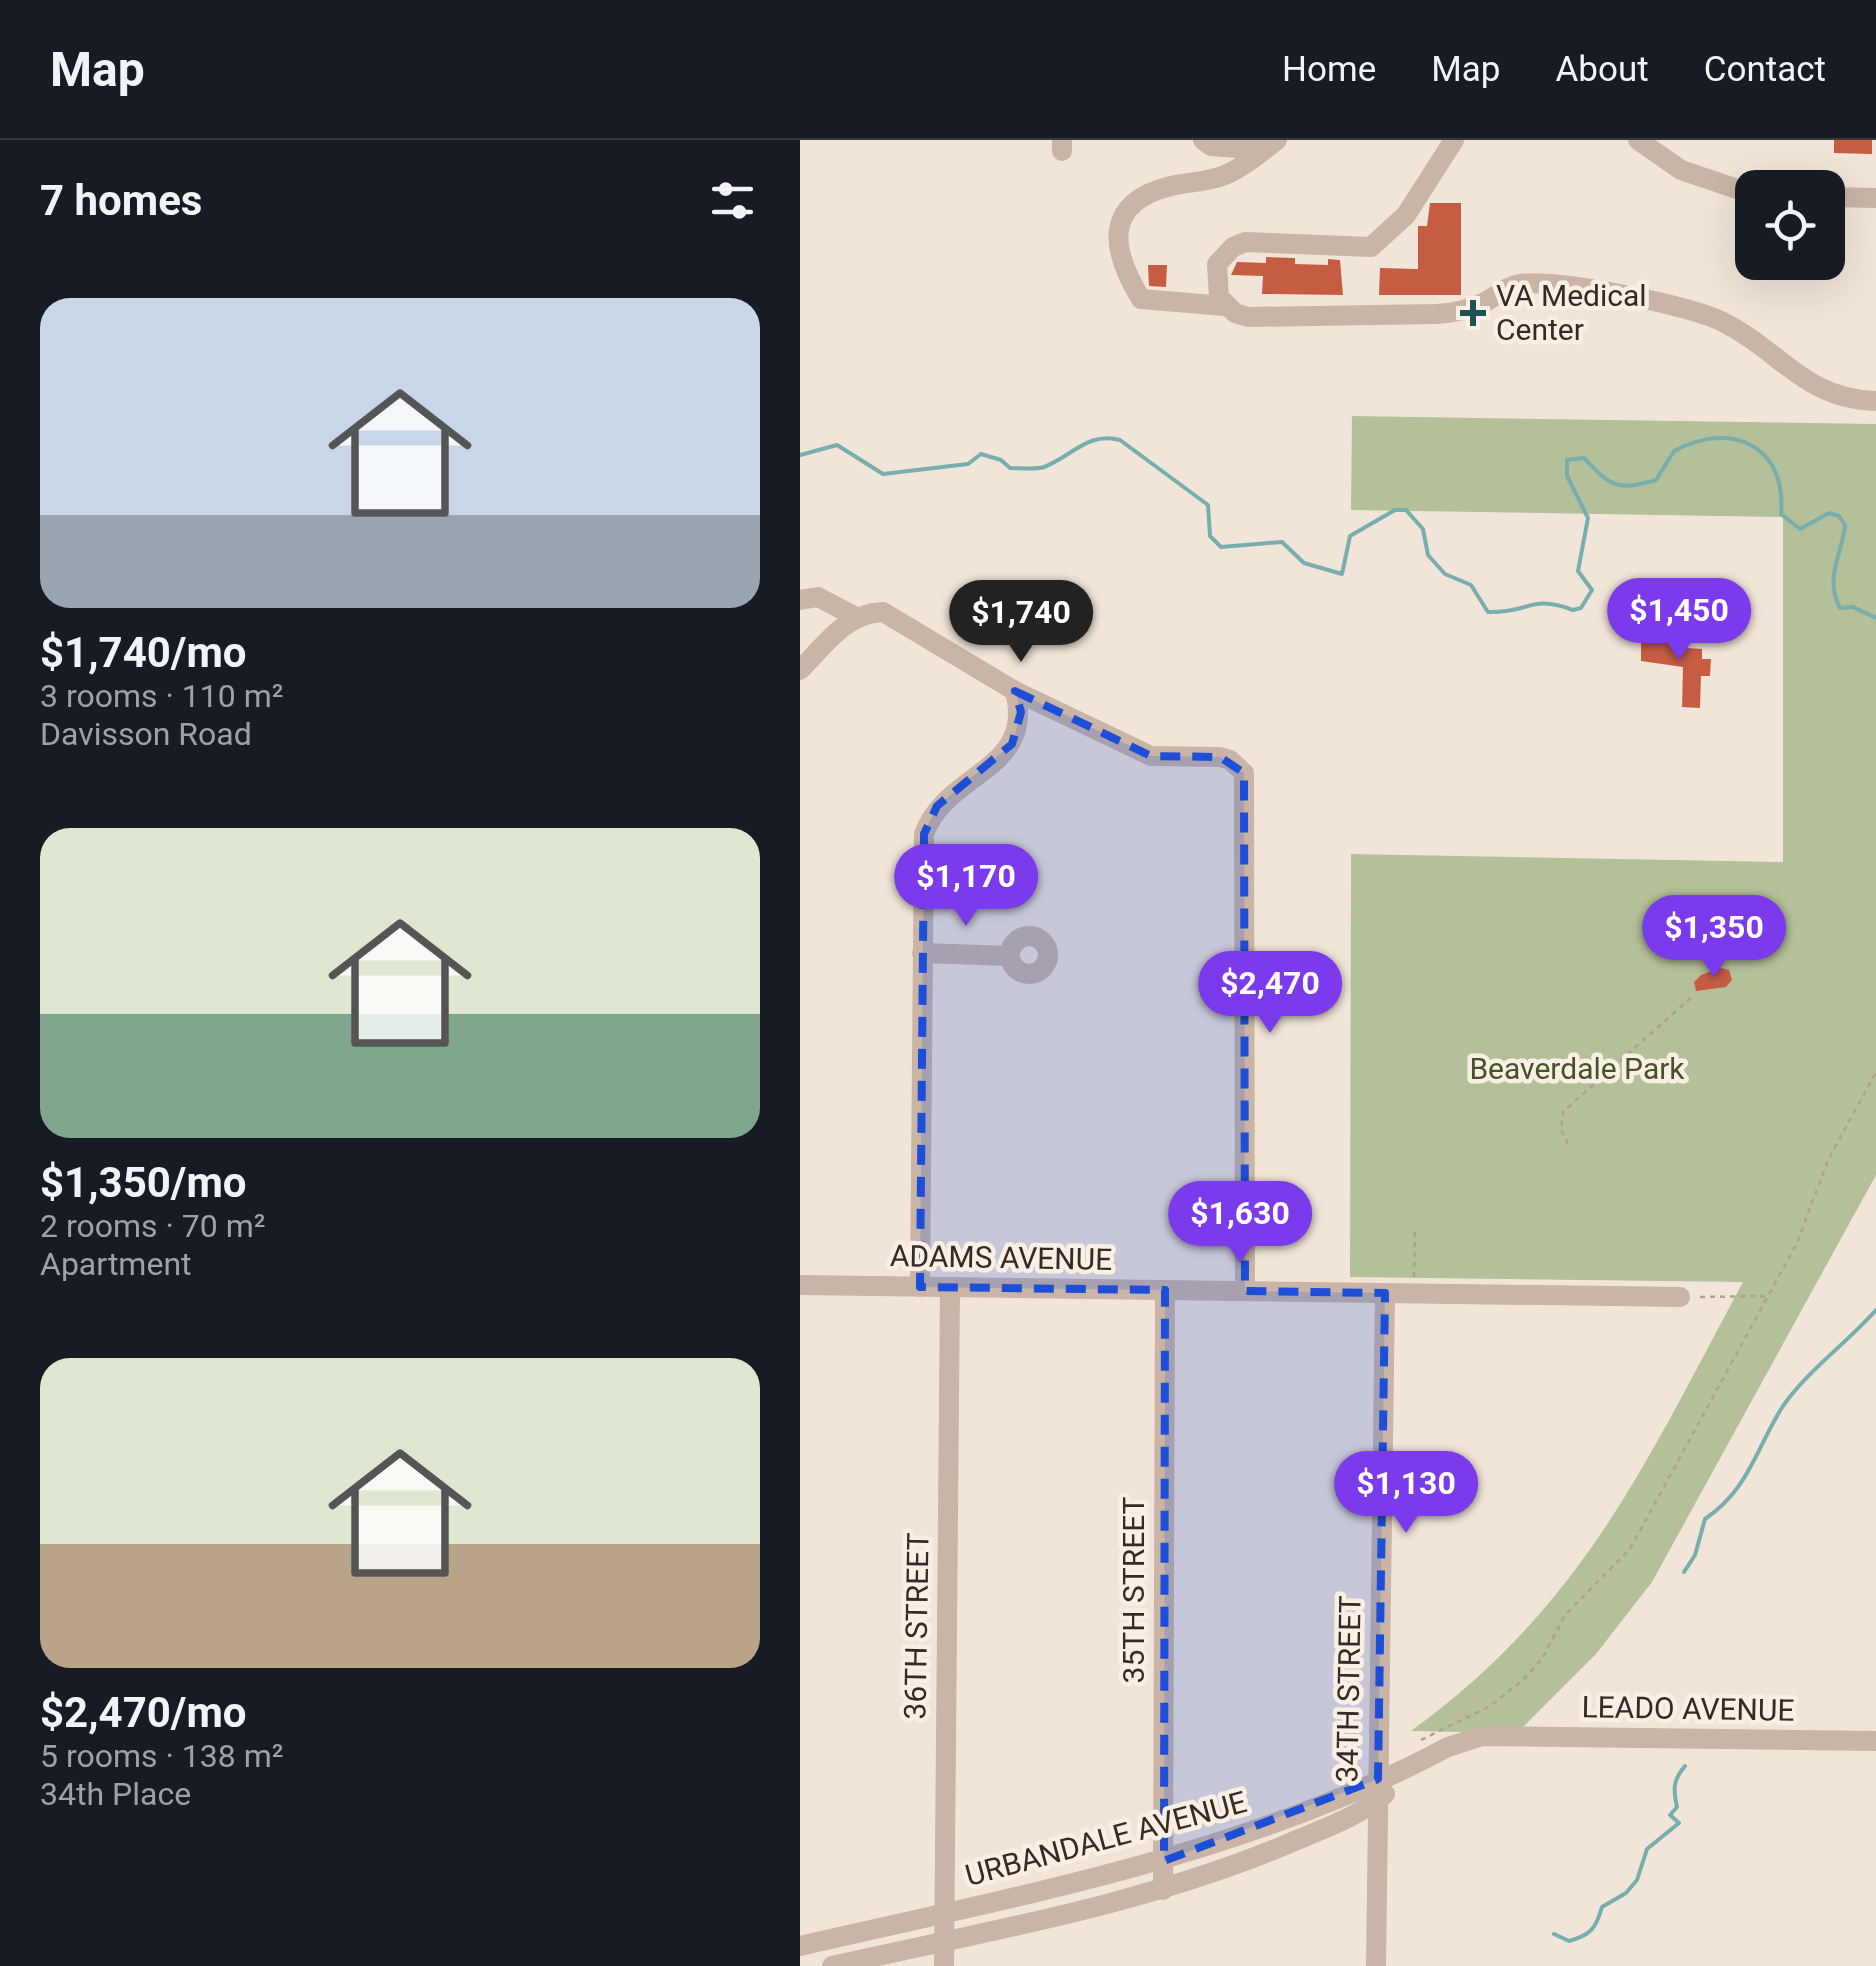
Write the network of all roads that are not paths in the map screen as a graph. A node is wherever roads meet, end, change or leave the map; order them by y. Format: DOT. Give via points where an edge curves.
graph roads {
  1 [pos="1203,140"];
  2 [pos="1454,140"];
  3 [pos="1638,140"];
  4 [pos="1270,145"];
  5 [pos="1735,188"];
  6 [pos="1845,197"];
  7 [pos="1876,198"];
  8 [pos="1225,306"];
  9 [pos="1876,400"];
  10 [pos="800,600"];
  11 [pos="856,617"];
  12 [pos="800,670"];
  13 [pos="1016,691"];
  14 [pos="922,952"];
  15 [pos="1010,956"];
  16 [pos="800,1285"];
  17 [pos="920,1287"];
  18 [pos="950,1287"];
  19 [pos="1165,1290"];
  20 [pos="1245,1291"];
  21 [pos="1384,1293"];
  22 [pos="1680,1297"];
  23 [pos="1498,1737"];
  24 [pos="1876,1741"];
  25 [pos="1417,1753"];
  26 [pos="1378,1779"];
  27 [pos="1378,1801"];
  28 [pos="1164,1860"];
  29 [pos="1163,1890"];
  30 [pos="945,1912"];
  31 [pos="944,1940"];
  32 [pos="800,1946"];
  33 [pos="832,1966"];
  34 [pos="944,1966"];
  35 [pos="1376,1966"];
  1 -- 4 [label="street" via="1212,146"];
  2 -- 8 [label="street" via="1406,215 1372,248 1256,242 1233,247 1214,276"];
  3 -- 5 [label="street" via="1681,170"];
  4 -- 8 [label="street" via="1222,177 1139,197 1122,214 1121,266 1141,299"];
  6 -- 7 [label="street"];
  8 -- 9 [label="street" via="1248,317 1436,314 1461,312 1510,286 1547,284 1710,317 1747,336 1804,382 1827,393"];
  10 -- 11 [label="street" via="818,597"];
  11 -- 12 [label="street"];
  11 -- 13 [label="street" via="893,615"];
  13 -- 14 [label="street" via="1021,712 1012,744 930,816 922,847"];
  13 -- 20 [label="street" via="1152,756 1230,760 1246,780"];
  14 -- 15 [label="street"];
  14 -- 17 [label="street"];
  16 -- 17 [label="street, ADAMS AVENUE"];
  17 -- 18 [label="street, ADAMS AVENUE"];
  18 -- 19 [label="street, ADAMS AVENUE"];
  18 -- 30 [label="street, 36TH STREET"];
  19 -- 20 [label="street, ADAMS AVENUE"];
  19 -- 28 [label="street, 35TH STREET"];
  20 -- 21 [label="street, ADAMS AVENUE"];
  21 -- 22 [label="street, ADAMS AVENUE"];
  21 -- 26 [label="street, 34TH STREET"];
  23 -- 24 [label="street, LEADO AVENUE"];
  23 -- 25 [label="street, URBANDALE AVENUE"];
  25 -- 26 [label="street, URBANDALE AVENUE"];
  25 -- 27 [label="street, URBANDALE AVENUE"];
  26 -- 27 [label="street, 34TH STREET"];
  26 -- 28 [label="street, URBANDALE AVENUE" via="1250,1834"];
  27 -- 29 [label="street, URBANDALE AVENUE" via="1252,1860"];
  27 -- 35 [label="street, 34TH STREET"];
  28 -- 29 [label="street, 35TH STREET"];
  28 -- 30 [label="street, URBANDALE AVENUE"];
  29 -- 31 [label="street, URBANDALE AVENUE"];
  30 -- 31 [label="street, 36TH STREET"];
  30 -- 32 [label="street, URBANDALE AVENUE"];
  31 -- 33 [label="street, URBANDALE AVENUE"];
  31 -- 34 [label="street, 36TH STREET"];
}
